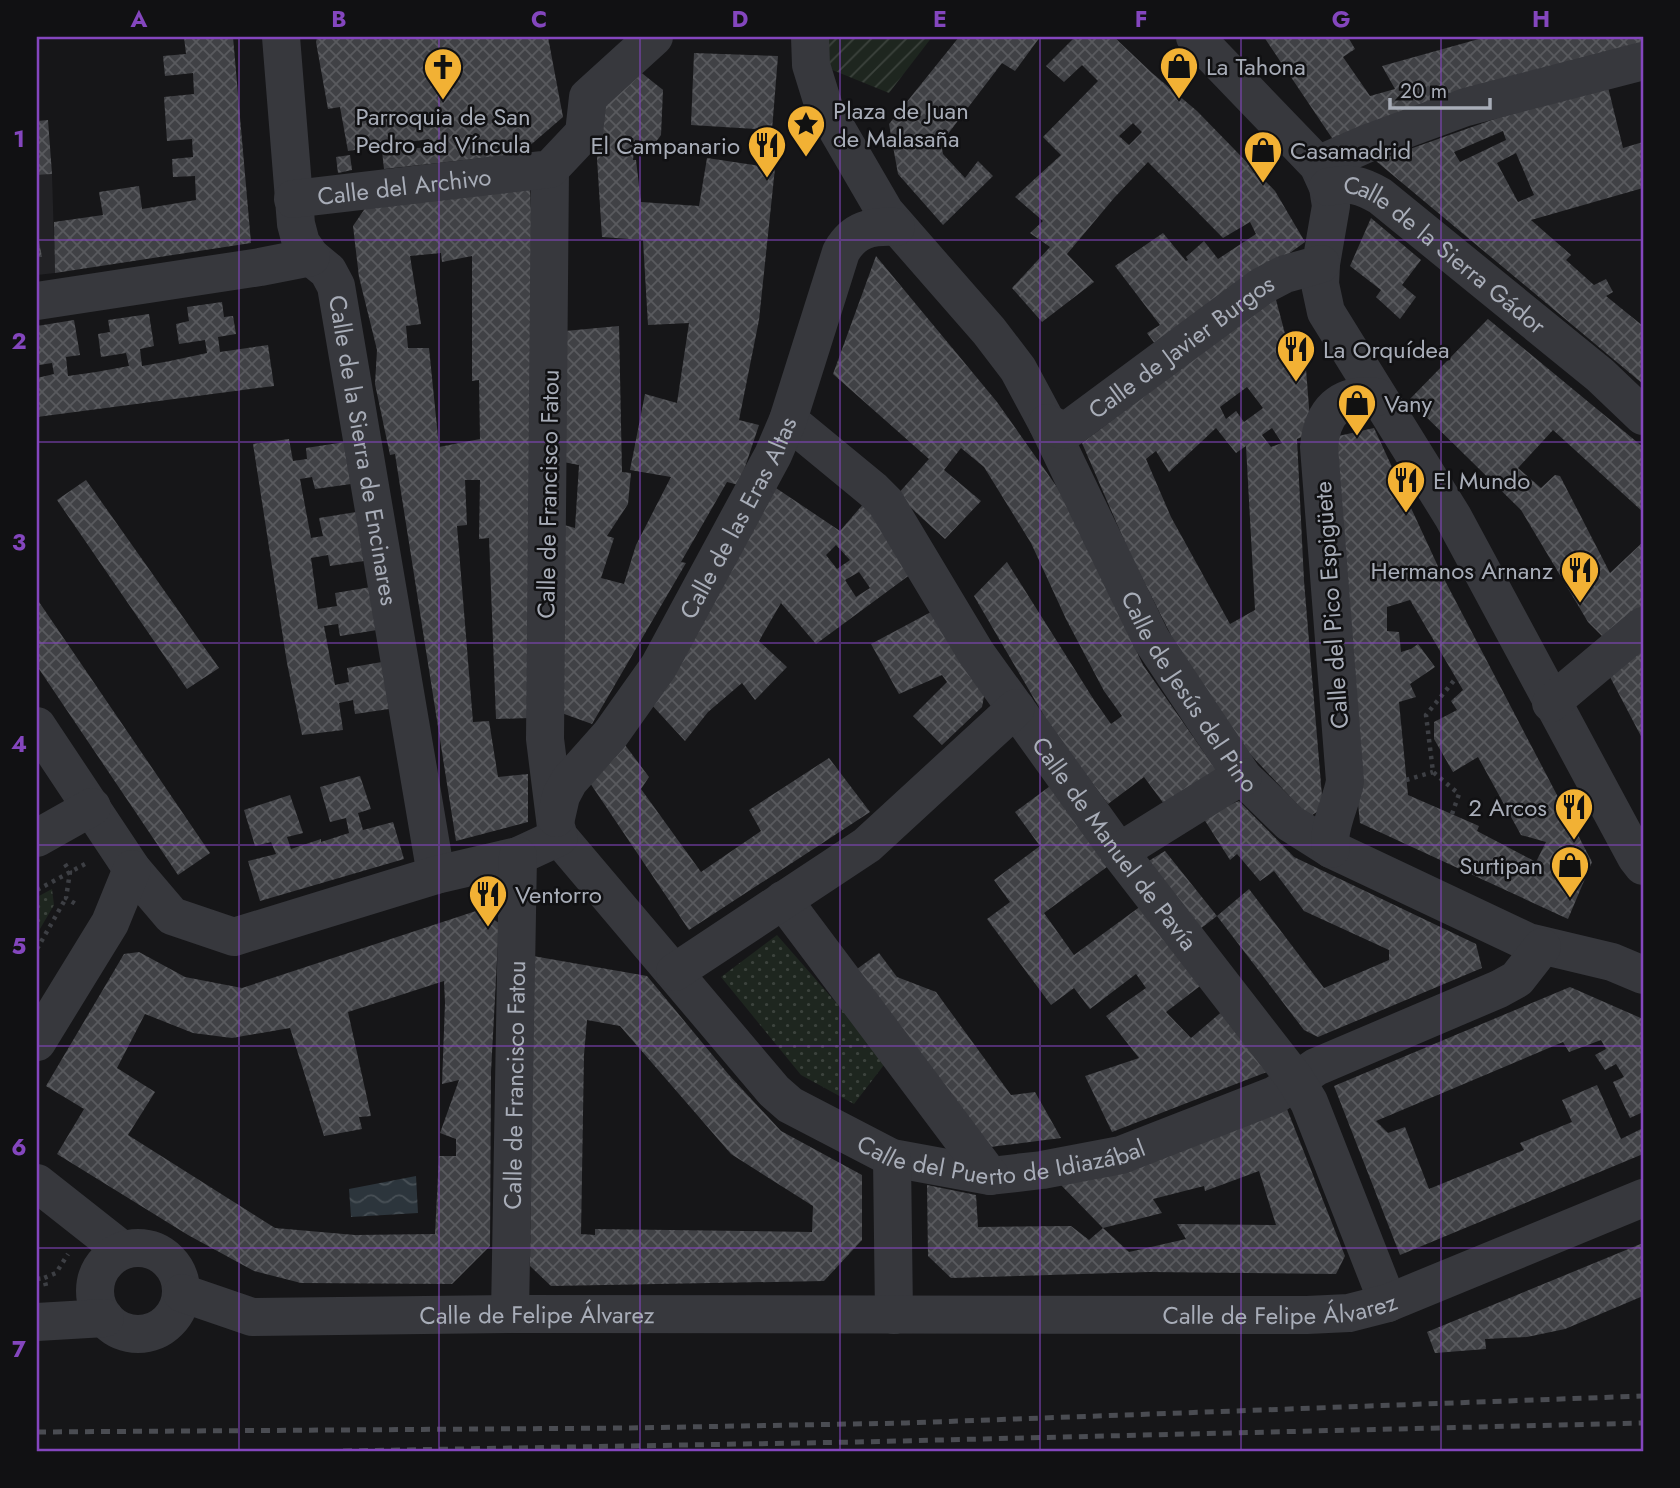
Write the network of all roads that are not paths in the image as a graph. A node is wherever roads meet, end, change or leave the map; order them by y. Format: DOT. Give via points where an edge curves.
graph roads {
  1 [pos="281,37"];
  2 [pos="654,37"];
  3 [pos="810,37"];
  4 [pos="1195,37"];
  5 [pos="1643,61"];
  6 [pos="550,169"];
  7 [pos="1323,176"];
  8 [pos="293,199"];
  9 [pos="896,227"];
  10 [pos="311,257"];
  11 [pos="1321,264"];
  12 [pos="37,301"];
  13 [pos="1377,397"];
  14 [pos="1643,416"];
  15 [pos="788,420"];
  16 [pos="1047,423"];
  17 [pos="1643,626"];
  18 [pos="1551,703"];
  19 [pos="1016,708"];
  20 [pos="37,726"];
  21 [pos="1243,777"];
  22 [pos="92,807"];
  23 [pos="557,827"];
  24 [pos="48,846"];
  25 [pos="1331,849"];
  26 [pos="1119,852"];
  27 [pos="518,856"];
  28 [pos="1643,866"];
  29 [pos="132,869"];
  30 [pos="436,875"];
  31 [pos="783,900"];
  32 [pos="1542,947"];
  33 [pos="675,972"];
  34 [pos="1643,975"];
  35 [pos="37,1042"];
  36 [pos="1296,1079"];
  37 [pos="892,1157"];
  38 [pos="990,1177"];
  39 [pos="37,1182"];
  40 [pos="1643,1198"];
  41 [pos="122,1251"];
  42 [pos="181,1293"];
  43 [pos="1388,1303"];
  44 [pos="41,1304"];
  45 [pos="510,1314"];
  46 [pos="894,1315"];
  47 [pos="105,1318"];
  1 -- 8 [label="street, Calle de la Sierra de Encinares"];
  2 -- 6 [label="street" via="588,97 584,133"];
  3 -- 9 [label="street" via="811,65 824,107"];
  4 -- 7 [label="street, Calle de la Sierra Gádor"];
  5 -- 7 [label="street" via="1466,107 1368,143"];
  6 -- 8 [label="street, Calle del Archivo"];
  6 -- 23 [label="street, Calle de Francisco Fatou" via="545,739"];
  7 -- 11 [label="street" via="1331,206"];
  7 -- 14 [label="street, Calle de la Sierra Gádor" via="1361,185 1380,196 1600,375"];
  8 -- 10 [label="street, Calle de la Sierra de Encinares" via="301,243"];
  9 -- 15 [label="street, Calle de las Eras Altas" via="863,229 845,246"];
  9 -- 16 [label="street, Calle de Jesús del Pino" via="1004,350"];
  10 -- 12 [label="street"];
  10 -- 30 [label="street, Calle de la Sierra de Encinares" via="328,271 336,286"];
  11 -- 13 [label="street" via="1326,312"];
  11 -- 16 [label="street, Calle de Javier Burgos" via="1284,274 1262,286 1069,429"];
  13 -- 18 [label="street" via="1453,517"];
  13 -- 25 [label="street, Calle del Pico Espigüete" via="1349,398 1336,405 1320,435 1345,781 1328,839"];
  15 -- 19 [label="street, Calle de Manuel de Pavía" via="886,503 976,653"];
  15 -- 23 [label="street, Calle de las Eras Altas" via="745,510 659,666 610,735 569,781 561,796"];
  16 -- 21 [label="street, Calle de Jesús del Pino" via="1151,639"];
  17 -- 18 [label="street"];
  18 -- 28 [label="street"];
  19 -- 26 [label="street, Calle de Manuel de Pavía"];
  19 -- 31 [label="street" via="867,845"];
  20 -- 22 [label="street"];
  21 -- 25 [label="street, Calle de Jesús del Pino" via="1290,823"];
  21 -- 26 [label="street"];
  22 -- 24 [label="street"];
  22 -- 29 [label="street"];
  23 -- 27 [label="street"];
  23 -- 33 [label="street, Calle del Puerto de Idiazábal"];
  25 -- 32 [label="street, Calle de Jesús del Pino"];
  26 -- 36 [label="street, Calle de Manuel de Pavía"];
  27 -- 30 [label="street"];
  27 -- 45 [label="street, Calle de Francisco Fatou"];
  29 -- 30 [label="street" via="172,916 234,937"];
  29 -- 35 [label="street" via="110,923"];
  31 -- 33 [label="street"];
  31 -- 38 [label="street"];
  32 -- 34 [label="street, Calle de Jesús del Pino" via="1612,962"];
  32 -- 36 [label="street, Calle del Puerto de Idiazábal" via="1517,979 1499,989"];
  33 -- 37 [label="street, Calle del Puerto de Idiazábal" via="790,1105"];
  36 -- 38 [label="street, Calle del Puerto de Idiazábal" via="1275,1095 1121,1155"];
  36 -- 43 [label="street, Calle de Manuel de Pavía"];
  37 -- 38 [label="street, Calle del Puerto de Idiazábal"];
  37 -- 46 [label="street"];
  39 -- 41 [label="street"];
  40 -- 43 [label="street, Calle de Felipe Álvarez"];
  41 -- 42 [label="street" via="150,1249 163,1255 174,1265"];
  41 -- 47 [label="street" via="101,1268 96,1280 98,1306"];
  42 -- 45 [label="street, Calle de Felipe Álvarez" via="253,1317"];
  42 -- 47 [label="street" via="178,1307 159,1329 130,1333"];
  43 -- 46 [label="street, Calle de Felipe Álvarez" via="1349,1313 1307,1315"];
  44 -- 47 [label="street"];
  45 -- 46 [label="street, Calle de Felipe Álvarez"];
}
